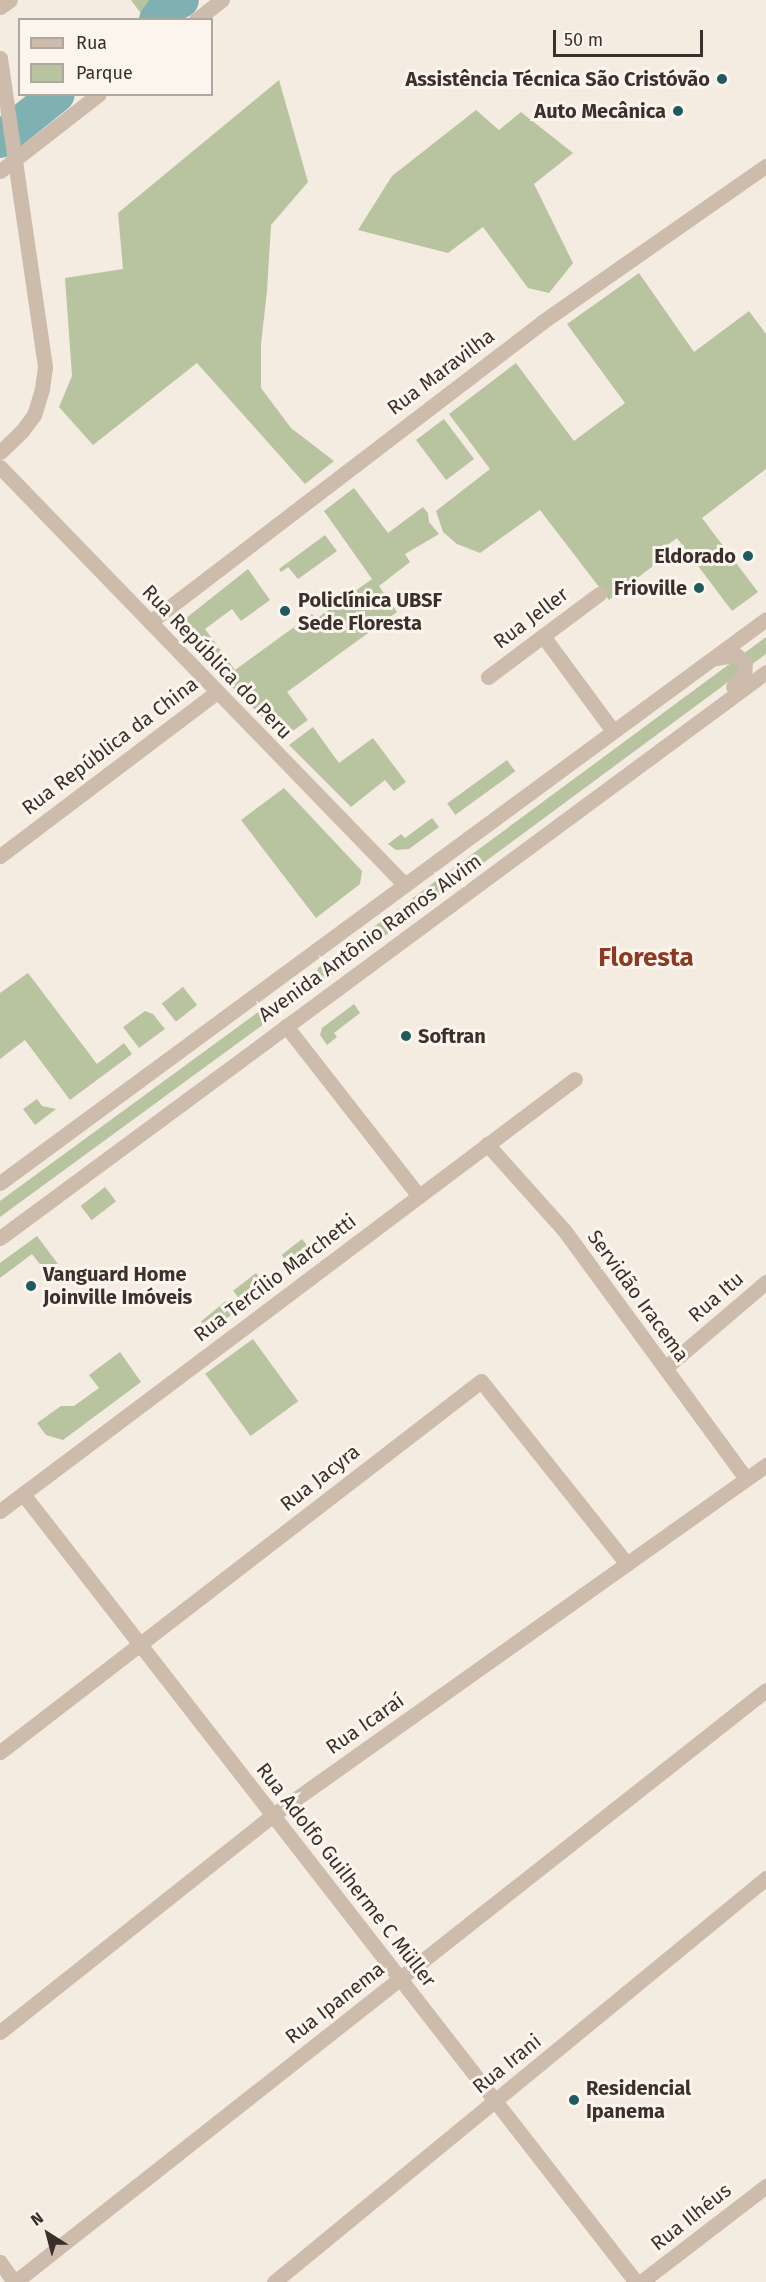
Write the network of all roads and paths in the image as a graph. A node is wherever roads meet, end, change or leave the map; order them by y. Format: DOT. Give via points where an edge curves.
graph roads {
  1 [pos="10,0"];
  2 [pos="222,0"];
  3 [pos="0,7"];
  4 [pos="199,18"];
  5 [pos="0,58"];
  6 [pos="96,96"];
  7 [pos="15,159"];
  8 [pos="766,166"];
  9 [pos="0,171"];
  10 [pos="0,452"];
  11 [pos="0,467"];
  12 [pos="599,594"];
  13 [pos="766,619"];
  14 [pos="150,622"];
  15 [pos="543,636"];
  16 [pos="710,660"];
  17 [pos="766,672"];
  18 [pos="488,677"];
  19 [pos="217,692"];
  20 [pos="692,727"];
  21 [pos="613,731"];
  22 [pos="0,856"];
  23 [pos="405,885"];
  24 [pos="286,1026"];
  25 [pos="575,1078"];
  26 [pos="487,1144"];
  27 [pos="0,1183"];
  28 [pos="419,1196"];
  29 [pos="0,1238"];
  30 [pos="766,1282"];
  31 [pos="665,1368"];
  32 [pos="766,1465"];
  33 [pos="746,1479"];
  34 [pos="23,1494"];
  35 [pos="0,1511"];
  36 [pos="627,1564"];
  37 [pos="140,1644"];
  38 [pos="766,1690"];
  39 [pos="0,1752"];
  40 [pos="273,1815"];
  41 [pos="766,1878"];
  42 [pos="400,1978"];
  43 [pos="0,2032"];
  44 [pos="495,2101"];
  45 [pos="766,2186"];
  46 [pos="0,2262"];
  47 [pos="15,2282"];
  48 [pos="274,2282"];
  49 [pos="639,2282"];
  1 -- 3 [label="street"];
  2 -- 4 [label="street"];
  5 -- 7 [label="street"];
  6 -- 7 [label="street"];
  7 -- 9 [label="street"];
  7 -- 10 [label="street" via="45,367 34,415"];
  8 -- 14 [label="street, Rua Maravilha" via="542,322"];
  11 -- 14 [label="street, Rua República do Peru"];
  12 -- 15 [label="street, Rua Jeller"];
  13 -- 16 [label="street, Avenida Antônio Ramos Alvim"];
  14 -- 19 [label="street, Rua República do Peru"];
  15 -- 18 [label="street, Rua Jeller"];
  15 -- 21 [label="street"];
  16 -- 20 [label="street" via="736,655 745,662 746,673 694,716"];
  16 -- 21 [label="street, Avenida Antônio Ramos Alvim"];
  17 -- 20 [label="street, Avenida Antônio Ramos Alvim"];
  19 -- 22 [label="street, Rua República da China"];
  19 -- 23 [label="street, Rua República do Peru"];
  20 -- 24 [label="street, Avenida Antônio Ramos Alvim"];
  21 -- 23 [label="street, Avenida Antônio Ramos Alvim"];
  23 -- 27 [label="street, Avenida Antônio Ramos Alvim"];
  24 -- 28 [label="street"];
  24 -- 29 [label="street, Avenida Antônio Ramos Alvim"];
  25 -- 26 [label="street, Rua Tercílio Marchetti"];
  26 -- 28 [label="street, Rua Tercílio Marchetti"];
  26 -- 31 [label="street, Servidão Iracema" via="564,1230"];
  28 -- 34 [label="street, Rua Tercílio Marchetti"];
  30 -- 31 [label="street, Rua Itu"];
  31 -- 33 [label="street, Servidão Iracema"];
  32 -- 33 [label="street, Rua Icaraí"];
  33 -- 36 [label="street, Rua Icaraí"];
  34 -- 35 [label="street, Rua Tercílio Marchetti"];
  34 -- 37 [label="street, Rua Adolfo Guilherme C Müller"];
  36 -- 37 [label="street, Rua Jacyra" via="481,1381"];
  36 -- 40 [label="street, Rua Icaraí"];
  37 -- 39 [label="street, Rua Jacyra"];
  37 -- 40 [label="street, Rua Adolfo Guilherme C Müller"];
  38 -- 42 [label="street, Rua Ipanema"];
  40 -- 42 [label="street, Rua Adolfo Guilherme C Müller"];
  40 -- 43 [label="street, Rua Icaraí"];
  41 -- 44 [label="street, Rua Irani"];
  42 -- 44 [label="street, Rua Adolfo Guilherme C Müller"];
  42 -- 47 [label="street, Rua Ipanema"];
  44 -- 48 [label="street, Rua Irani"];
  44 -- 49 [label="street, Rua Adolfo Guilherme C Müller"];
  45 -- 49 [label="street, Rua Ilhéus"];
  46 -- 47 [label="street"];
}
